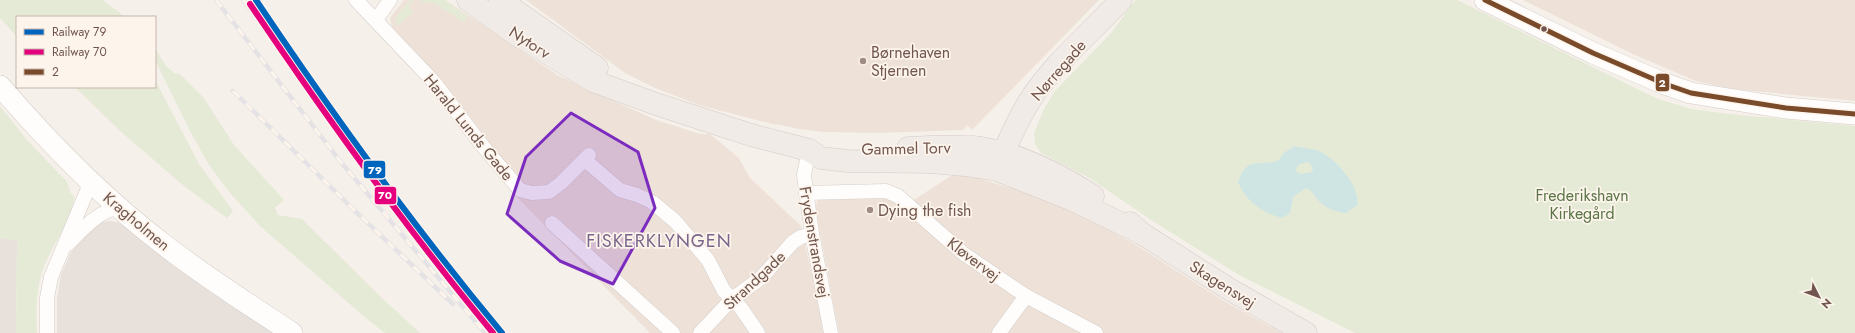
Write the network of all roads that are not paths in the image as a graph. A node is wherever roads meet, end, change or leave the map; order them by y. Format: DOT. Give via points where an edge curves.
graph roads {
  1 [pos="356,0"];
  2 [pos="390,0"];
  3 [pos="468,0"];
  4 [pos="500,0"];
  5 [pos="1121,0"];
  6 [pos="1486,0"];
  7 [pos="376,20"];
  8 [pos="597,75"];
  9 [pos="0,86"];
  10 [pos="1855,114"];
  11 [pos="809,150"];
  12 [pos="1000,162"];
  13 [pos="89,180"];
  14 [pos="806,193"];
  15 [pos="119,207"];
  16 [pos="552,223"];
  17 [pos="812,234"];
  18 [pos="63,249"];
  19 [pos="1026,296"];
  20 [pos="731,300"];
  21 [pos="46,333"];
  22 [pos="292,333"];
  23 [pos="673,333"];
  24 [pos="700,333"];
  25 [pos="758,333"];
  26 [pos="831,333"];
  27 [pos="999,333"];
  28 [pos="1096,333"];
  29 [pos="1306,333"];
  1 -- 7 [label="street, Harald Lunds Gade"];
  2 -- 7 [label="street"];
  3 -- 8 [label="main road, Nytorv" via="514,33"];
  4 -- 8 [label="main road, Nytorv"];
  5 -- 12 [label="main road, Nørregade" via="1046,79 1030,100"];
  6 -- 10 [label="street" via="1593,53 1691,93 1786,108"];
  7 -- 20 [label="street, Harald Lunds Gade" via="434,82 520,190 532,193 549,192 587,157 620,190 652,202 676,222 708,260"];
  8 -- 11 [label="main road, Gammel Torv" via="656,104 743,133"];
  9 -- 13 [label="street, Kragholmen"];
  11 -- 12 [label="main road, Gammel Torv" via="827,147 980,148"];
  11 -- 14 [label="street, Frydenstrandsvej" via="804,175"];
  12 -- 29 [label="main road, Skagensvej" via="1141,232 1229,290"];
  13 -- 15 [label="street, Kragholmen"];
  13 -- 18 [label="street" via="87,191"];
  14 -- 17 [label="street, Frydenstrandsvej"];
  14 -- 19 [label="street, Kløvervej" via="886,191 898,196 964,254"];
  15 -- 18 [label="street" via="108,209 88,223"];
  15 -- 22 [label="street, Kragholmen" via="167,247"];
  16 -- 23 [label="street"];
  17 -- 20 [label="street, Strandgade" via="793,242 761,278"];
  17 -- 26 [label="street, Frydenstrandsvej"];
  18 -- 21 [label="street" via="51,277 47,298"];
  19 -- 27 [label="street"];
  19 -- 28 [label="street, Kløvervej"];
  20 -- 24 [label="street, Strandgade"];
  20 -- 25 [label="street" via="741,308"];
}
